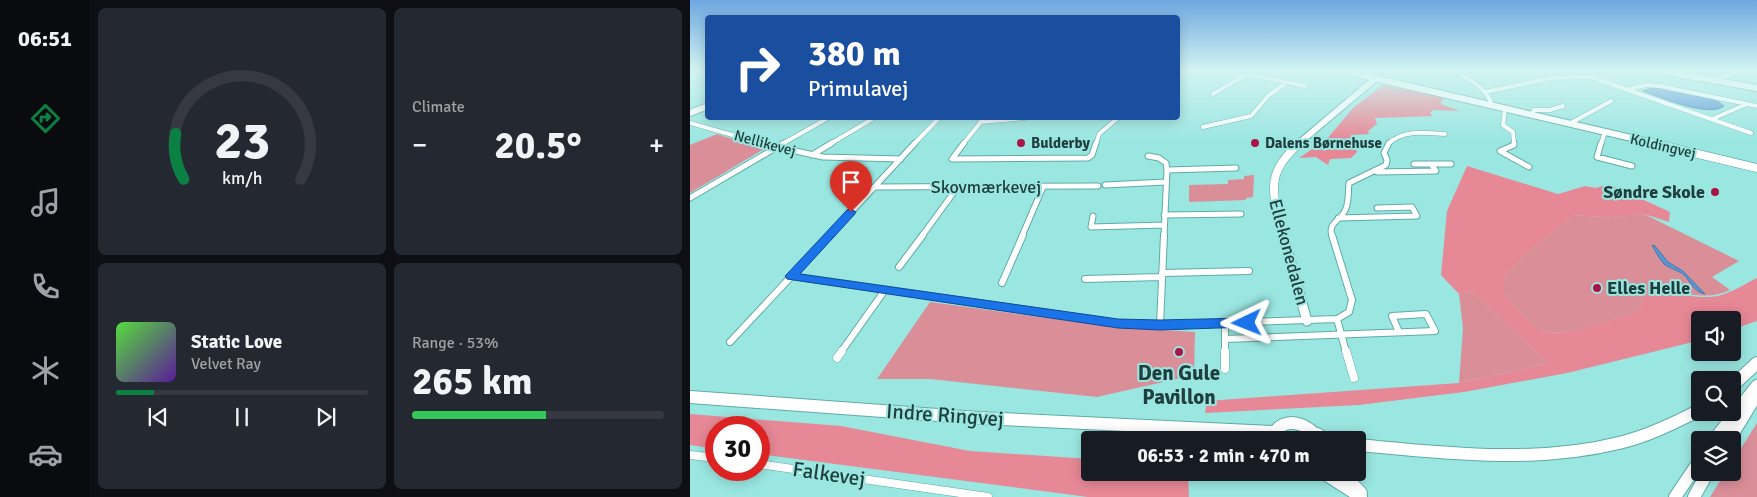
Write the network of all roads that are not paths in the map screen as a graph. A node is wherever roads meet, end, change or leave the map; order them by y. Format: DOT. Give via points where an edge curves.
graph roads {
  1 [pos="1270,94"];
  2 [pos="1357,94"];
  3 [pos="1443,94"];
  4 [pos="1487,94"];
  5 [pos="1643,94"];
  6 [pos="1700,94"];
  7 [pos="1611,101"];
  8 [pos="1747,104"];
  9 [pos="1492,106"];
  10 [pos="1563,106"];
  11 [pos="1757,106"];
  12 [pos="705,107"];
  13 [pos="1505,109"];
  14 [pos="690,113"];
  15 [pos="1531,115"];
  16 [pos="1712,119"];
  17 [pos="824,120"];
  18 [pos="871,120"];
  19 [pos="937,120"];
  20 [pos="1002,120"];
  21 [pos="1116,120"];
  22 [pos="980,122"];
  23 [pos="690,123"];
  24 [pos="1568,124"];
  25 [pos="1203,127"];
  26 [pos="1605,132"];
  27 [pos="1752,133"];
  28 [pos="1445,134"];
  29 [pos="775,147"];
  30 [pos="812,155"];
  31 [pos="1148,156"];
  32 [pos="901,158"];
  33 [pos="1414,164"];
  34 [pos="1431,164"];
  35 [pos="1451,164"];
  36 [pos="1632,166"];
  37 [pos="1528,167"];
  38 [pos="1236,168"];
  39 [pos="1757,168"];
  40 [pos="1167,170"];
  41 [pos="1369,172"];
  42 [pos="1166,182"];
  43 [pos="1105,184"];
  44 [pos="1098,186"];
  45 [pos="874,187"];
  46 [pos="1043,187"];
  47 [pos="957,188"];
  48 [pos="690,198"];
  49 [pos="1377,208"];
  50 [pos="1241,214"];
  51 [pos="1164,215"];
  52 [pos="1093,216"];
  53 [pos="1338,218"];
  54 [pos="1164,225"];
  55 [pos="899,267"];
  56 [pos="1249,271"];
  57 [pos="1162,275"];
  58 [pos="791,276"];
  59 [pos="1084,279"];
  60 [pos="1002,283"];
  61 [pos="885,290"];
  62 [pos="1337,319"];
  63 [pos="1307,321"];
  64 [pos="1225,324"];
  65 [pos="1160,325"];
  66 [pos="1399,332"];
  67 [pos="1341,335"];
  68 [pos="1225,340"];
  69 [pos="730,342"];
  70 [pos="837,358"];
  71 [pos="1757,364"];
  72 [pos="1225,369"];
  73 [pos="1354,378"];
  74 [pos="1741,378"];
  75 [pos="1757,386"];
  76 [pos="1757,394"];
  77 [pos="690,397"];
  78 [pos="1691,415"];
  79 [pos="1201,430"];
  80 [pos="1205,431"];
  81 [pos="1213,431"];
  82 [pos="1276,431"];
  83 [pos="1312,431"];
  84 [pos="1721,431"];
  85 [pos="1734,431"];
  86 [pos="1366,446"];
  87 [pos="690,455"];
  88 [pos="705,457"];
  89 [pos="770,466"];
  90 [pos="1691,473"];
  91 [pos="1336,481"];
  92 [pos="1350,481"];
  93 [pos="1703,481"];
  94 [pos="988,497"];
  95 [pos="1361,497"];
  96 [pos="1365,497"];
  97 [pos="1675,497"];
  98 [pos="1694,497"];
  1 -- 25 [label="street" via="1251,116"];
  2 -- 63 [label="street, Ellekonedalen" via="1287,154 1273,178 1273,197"];
  3 -- 9 [label="street, Koldingvej"];
  4 -- 9 [label="street"];
  5 -- 16 [label="street"];
  6 -- 8 [label="street"];
  7 -- 24 [label="street"];
  8 -- 11 [label="street"];
  8 -- 16 [label="street"];
  9 -- 13 [label="street, Koldingvej"];
  10 -- 15 [label="street, Koldingvej" via="1534,110"];
  12 -- 14 [label="street"];
  13 -- 15 [label="street, Koldingvej"];
  13 -- 37 [label="street" via="1503,125 1513,132 1514,146 1500,151"];
  15 -- 24 [label="street, Koldingvej"];
  16 -- 27 [label="street"];
  17 -- 29 [label="street"];
  18 -- 30 [label="street, Nellikevej"];
  19 -- 32 [label="street"];
  20 -- 22 [label="street"];
  21 -- 22 [label="street" via="1099,134 1088,158 952,159"];
  23 -- 29 [label="street, Nellikevej"];
  24 -- 26 [label="street, Koldingvej"];
  26 -- 36 [label="street" via="1597,157"];
  26 -- 39 [label="street, Koldingvej"];
  28 -- 41 [label="street" via="1404,134 1396,137 1386,148 1386,165"];
  29 -- 30 [label="street, Nellikevej"];
  29 -- 48 [label="street"];
  30 -- 32 [label="street, Nellikevej"];
  31 -- 40 [label="street" via="1166,163"];
  32 -- 45 [label="street"];
  33 -- 34 [label="street"];
  34 -- 35 [label="street"];
  34 -- 41 [label="street" via="1436,171"];
  38 -- 40 [label="street"];
  40 -- 42 [label="street"];
  41 -- 53 [label="street" via="1349,183 1348,205"];
  42 -- 43 [label="street"];
  42 -- 51 [label="street"];
  44 -- 46 [label="street, Skovmærkevej"];
  45 -- 47 [label="street, Skovmærkevej"];
  45 -- 58 [label="street"];
  46 -- 47 [label="street, Skovmærkevej"];
  46 -- 60 [label="street"];
  47 -- 55 [label="street"];
  49 -- 53 [label="street" via="1412,207 1417,216"];
  50 -- 51 [label="street"];
  51 -- 54 [label="street"];
  52 -- 54 [label="street" via="1090,227"];
  53 -- 62 [label="street" via="1330,230 1352,300 1349,312"];
  54 -- 57 [label="street"];
  56 -- 57 [label="street"];
  57 -- 59 [label="street"];
  57 -- 65 [label="street"];
  58 -- 61 [label="street"];
  58 -- 69 [label="street"];
  61 -- 65 [label="street" via="1099,321"];
  61 -- 70 [label="street"];
  62 -- 63 [label="street"];
  62 -- 67 [label="street"];
  63 -- 64 [label="street"];
  64 -- 65 [label="street"];
  64 -- 68 [label="street"];
  66 -- 66 [label="street" via="1392,316 1426,314 1435,330"];
  66 -- 67 [label="street"];
  67 -- 68 [label="street"];
  67 -- 73 [label="street"];
  68 -- 72 [label="street"];
  71 -- 74 [label="street"];
  75 -- 84 [label="street"];
  76 -- 85 [label="street"];
  77 -- 79 [label="street, Indre Ringvej"];
  78 -- 86 [label="street" via="1663,430 1631,440 1552,453 1499,454"];
  79 -- 80 [label="street, Indre Ringvej"];
  79 -- 81 [label="street, Indre Ringvej"];
  82 -- 83 [label="street" via="1284,424 1298,423"];
  87 -- 88 [label="street"];
  89 -- 94 [label="street, Falkevej"];
  90 -- 97 [label="street"];
  91 -- 95 [label="street"];
  92 -- 96 [label="street"];
  93 -- 98 [label="street"];
}
